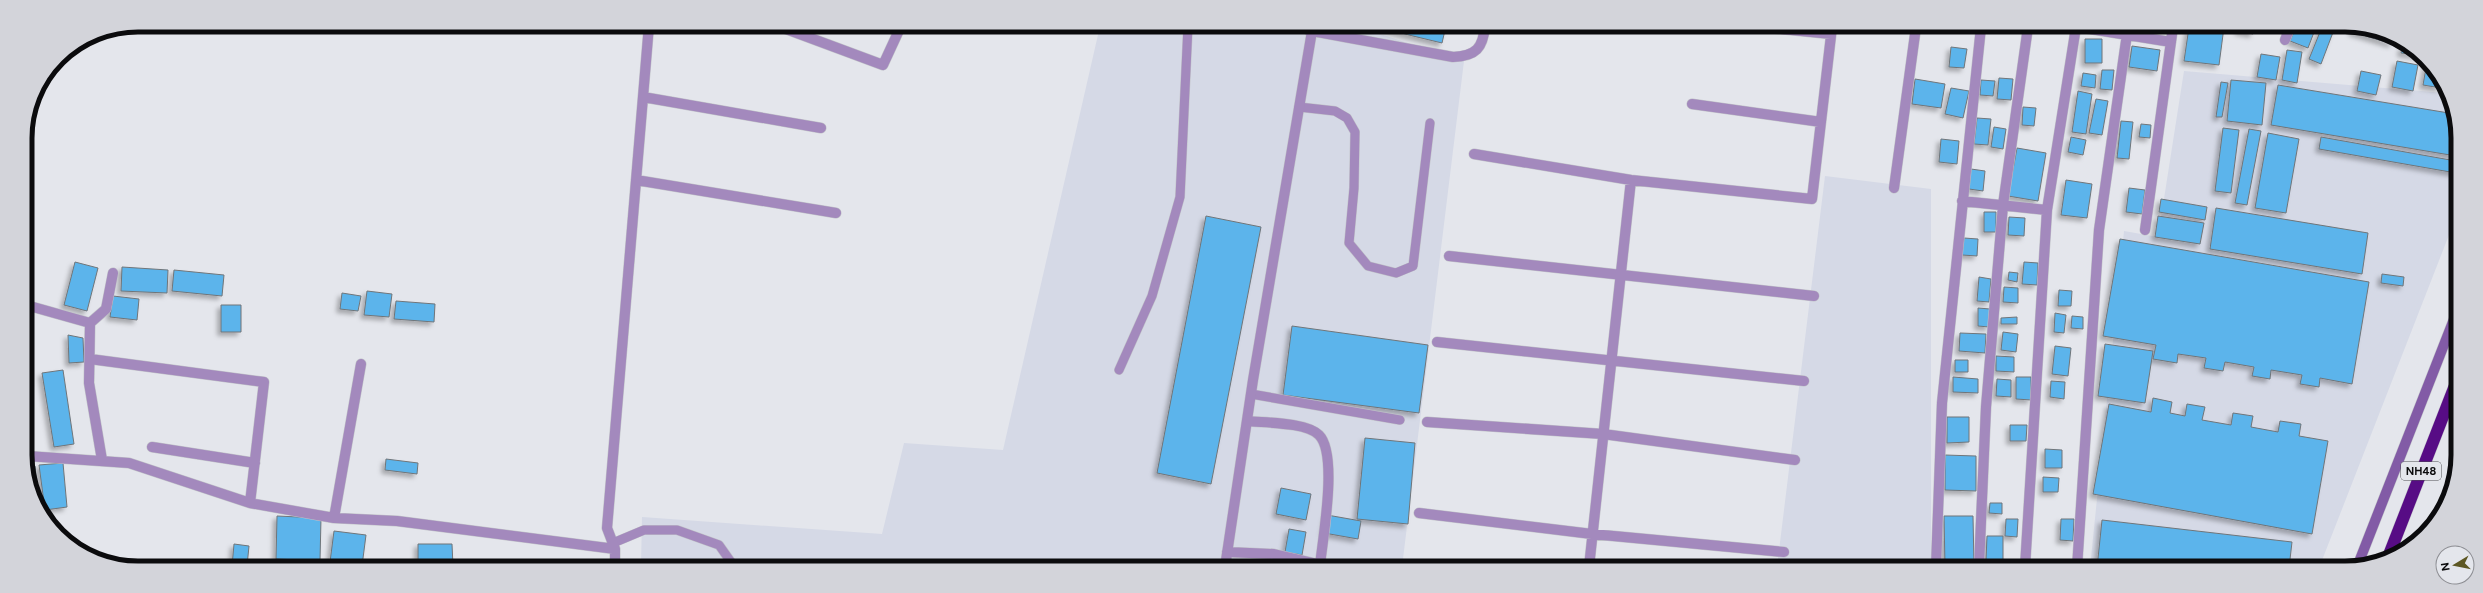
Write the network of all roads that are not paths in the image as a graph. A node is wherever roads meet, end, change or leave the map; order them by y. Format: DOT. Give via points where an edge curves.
graph roads {
  1 [pos="648,32"];
  2 [pos="794,32"];
  3 [pos="898,32"];
  4 [pos="1188,32"];
  5 [pos="1312,32"];
  6 [pos="1328,32"];
  7 [pos="1484,32"];
  8 [pos="1832,32"];
  9 [pos="1915,32"];
  10 [pos="1980,32"];
  11 [pos="2027,32"];
  12 [pos="2075,32"];
  13 [pos="2113,32"];
  14 [pos="2172,32"];
  15 [pos="2288,32"];
  16 [pos="2127,34"];
  17 [pos="2285,40"];
  18 [pos="2171,42"];
  19 [pos="643,98"];
  20 [pos="1692,104"];
  21 [pos="1299,107"];
  22 [pos="1821,122"];
  23 [pos="1430,123"];
  24 [pos="821,128"];
  25 [pos="1474,154"];
  26 [pos="636,180"];
  27 [pos="1631,180"];
  28 [pos="1894,188"];
  29 [pos="1962,202"];
  30 [pos="2003,205"];
  31 [pos="2047,210"];
  32 [pos="836,213"];
  33 [pos="2145,230"];
  34 [pos="1449,256"];
  35 [pos="113,273"];
  36 [pos="1620,275"];
  37 [pos="1814,296"];
  38 [pos="32,307"];
  39 [pos="90,322"];
  40 [pos="2451,327"];
  41 [pos="1437,342"];
  42 [pos="90,359"];
  43 [pos="1611,359"];
  44 [pos="361,364"];
  45 [pos="1119,370"];
  46 [pos="1804,381"];
  47 [pos="1251,394"];
  48 [pos="2451,396"];
  49 [pos="1400,420"];
  50 [pos="1247,421"];
  51 [pos="1427,422"];
  52 [pos="1603,434"];
  53 [pos="152,447"];
  54 [pos="32,456"];
  55 [pos="102,460"];
  56 [pos="1795,460"];
  57 [pos="255,463"];
  58 [pos="250,503"];
  59 [pos="1419,513"];
  60 [pos="334,518"];
  61 [pos="1592,534"];
  62 [pos="614,546"];
  63 [pos="2391,551"];
  64 [pos="1227,552"];
  65 [pos="1784,552"];
  66 [pos="2360,560"];
  67 [pos="615,561"];
  68 [pos="730,561"];
  69 [pos="1226,561"];
  70 [pos="1303,561"];
  71 [pos="1320,561"];
  72 [pos="1590,561"];
  73 [pos="1936,561"];
  74 [pos="1979,561"];
  75 [pos="2025,561"];
  76 [pos="2077,561"];
  1 -- 19 [label="street"];
  2 -- 3 [label="street" via="883,65"];
  4 -- 45 [label="lane" via="1180,197 1152,296"];
  5 -- 21 [label="street"];
  6 -- 7 [label="street" via="1462,57 1480,48"];
  8 -- 22 [label="street"];
  9 -- 28 [label="street"];
  10 -- 29 [label="street"];
  11 -- 30 [label="street"];
  12 -- 31 [label="street"];
  13 -- 16 [label="street"];
  14 -- 18 [label="street"];
  15 -- 17 [label="street"];
  16 -- 18 [label="street"];
  16 -- 76 [label="street" via="2098,230"];
  18 -- 33 [label="street"];
  19 -- 24 [label="street"];
  19 -- 26 [label="street"];
  20 -- 22 [label="street"];
  21 -- 23 [label="lane" via="1335,111 1347,118 1355,132 1354,188 1349,243 1368,266 1396,273 1413,266"];
  21 -- 47 [label="street"];
  22 -- 27 [label="street" via="1812,199"];
  25 -- 27 [label="street"];
  26 -- 32 [label="street"];
  26 -- 62 [label="street" via="607,528"];
  27 -- 36 [label="street"];
  29 -- 30 [label="street"];
  29 -- 73 [label="street" via="1942,403"];
  30 -- 31 [label="street"];
  30 -- 74 [label="street" via="1986,407"];
  31 -- 75 [label="street"];
  34 -- 36 [label="street"];
  35 -- 39 [label="street" via="106,309"];
  36 -- 37 [label="street"];
  36 -- 43 [label="street"];
  38 -- 39 [label="street"];
  39 -- 42 [label="street"];
  40 -- 66 [label="street"];
  41 -- 43 [label="street"];
  42 -- 55 [label="street" via="89,382"];
  42 -- 57 [label="street" via="264,382"];
  43 -- 46 [label="street"];
  43 -- 52 [label="street"];
  44 -- 60 [label="street"];
  47 -- 49 [label="lane"];
  47 -- 50 [label="street"];
  48 -- 63 [label="highway, NH48"];
  50 -- 64 [label="street"];
  50 -- 71 [label="street" via="1301,426 1318,434 1327,450 1329,479"];
  51 -- 52 [label="street"];
  52 -- 56 [label="street"];
  52 -- 61 [label="street"];
  53 -- 57 [label="street"];
  54 -- 55 [label="street"];
  55 -- 58 [label="street" via="129,463"];
  57 -- 58 [label="street"];
  58 -- 60 [label="street"];
  59 -- 61 [label="street"];
  60 -- 62 [label="street" via="396,521"];
  61 -- 65 [label="street"];
  61 -- 72 [label="street"];
  62 -- 67 [label="street"];
  62 -- 68 [label="lane" via="644,530 678,530 719,545"];
  64 -- 69 [label="street"];
  64 -- 70 [label="street" via="1274,554"];
}
